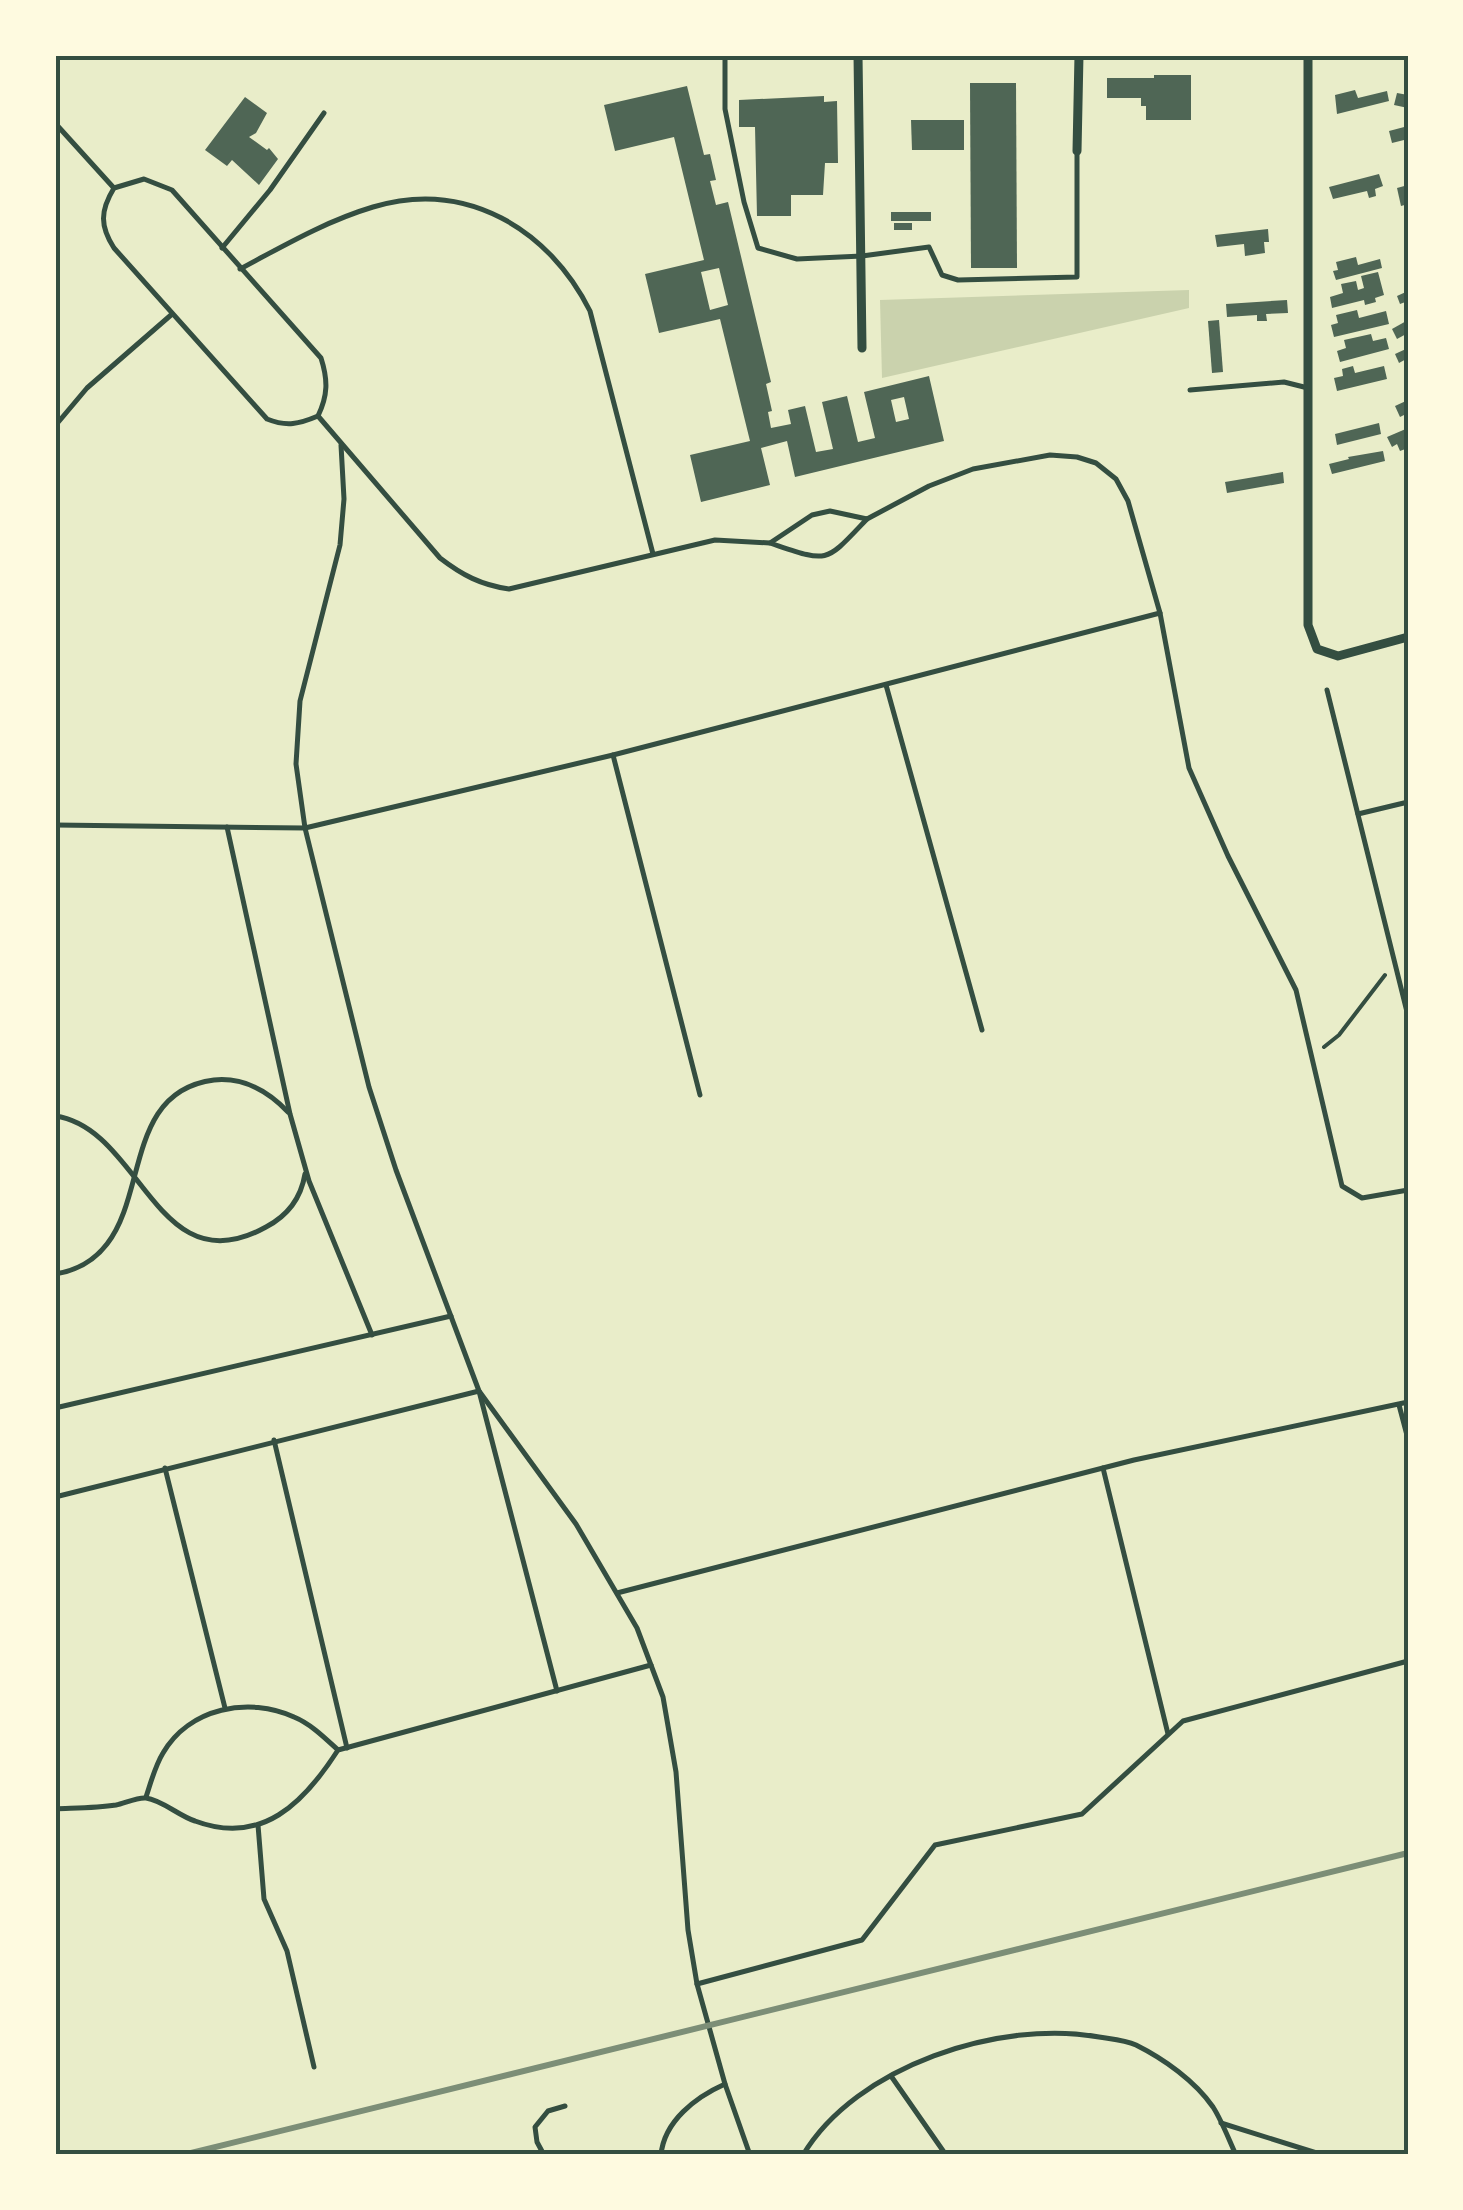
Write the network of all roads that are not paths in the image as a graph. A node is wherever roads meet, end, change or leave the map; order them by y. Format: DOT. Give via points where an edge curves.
graph roads {
  1 [pos="725,55"];
  2 [pos="858,55"];
  3 [pos="1079,55"];
  4 [pos="1308,55"];
  5 [pos="324,113"];
  6 [pos="55,122"];
  7 [pos="1078,151"];
  8 [pos="114,188"];
  9 [pos="222,248"];
  10 [pos="862,256"];
  11 [pos="240,269"];
  12 [pos="172,315"];
  13 [pos="862,348"];
  14 [pos="1308,388"];
  15 [pos="1190,390"];
  16 [pos="318,416"];
  17 [pos="55,426"];
  18 [pos="342,444"];
  19 [pos="867,519"];
  20 [pos="770,543"];
  21 [pos="653,554"];
  22 [pos="1160,613"];
  23 [pos="1408,638"];
  24 [pos="886,685"];
  25 [pos="1327,690"];
  26 [pos="613,755"];
  27 [pos="1408,802"];
  28 [pos="1358,814"];
  29 [pos="55,825"];
  30 [pos="228,827"];
  31 [pos="304,828"];
  32 [pos="1408,1016"];
  33 [pos="982,1030"];
  34 [pos="700,1096"];
  35 [pos="290,1114"];
  36 [pos="55,1116"];
  37 [pos="306,1170"];
  38 [pos="133,1177"];
  39 [pos="1408,1190"];
  40 [pos="55,1274"];
  41 [pos="450,1316"];
  42 [pos="372,1335"];
  43 [pos="479,1390"];
  44 [pos="1408,1402"];
  45 [pos="1399,1405"];
  46 [pos="55,1408"];
  47 [pos="1408,1439"];
  48 [pos="274,1440"];
  49 [pos="166,1468"];
  50 [pos="1103,1468"];
  51 [pos="55,1497"];
  52 [pos="618,1593"];
  53 [pos="1408,1662"];
  54 [pos="651,1665"];
  55 [pos="556,1691"];
  56 [pos="225,1708"];
  57 [pos="1168,1734"];
  58 [pos="347,1748"];
  59 [pos="338,1750"];
  60 [pos="146,1798"];
  61 [pos="55,1809"];
  62 [pos="258,1825"];
  63 [pos="698,1984"];
  64 [pos="314,2067"];
  65 [pos="890,2075"];
  66 [pos="725,2084"];
  67 [pos="565,2106"];
  68 [pos="1220,2123"];
  69 [pos="544,2155"];
  70 [pos="660,2155"];
  71 [pos="750,2155"];
  72 [pos="790,2155"];
  73 [pos="803,2155"];
  74 [pos="946,2155"];
  75 [pos="1236,2155"];
  76 [pos="1323,2155"];
  1 -- 10 [label="lane" via="725,110 758,248 798,259"];
  2 -- 10 [label="street"];
  3 -- 7 [label="street"];
  4 -- 14 [label="street"];
  5 -- 9 [label="lane"];
  6 -- 8 [label="lane"];
  7 -- 10 [label="lane" via="1077,277 958,280 942,275 929,247"];
  8 -- 9 [label="lane" via="158,182"];
  8 -- 12 [label="lane" via="102,218 104,234"];
  9 -- 11 [label="lane"];
  10 -- 13 [label="street"];
  11 -- 16 [label="lane" via="321,358 326,398"];
  11 -- 21 [label="lane" via="318,228 404,200 462,203 526,230 556,256 590,311"];
  12 -- 16 [label="lane" via="267,419 283,425"];
  12 -- 17 [label="lane" via="87,388"];
  14 -- 15 [label="lane" via="1284,382"];
  14 -- 23 [label="street" via="1308,625 1316,649 1338,656"];
  16 -- 18 [label="lane"];
  18 -- 21 [label="lane" via="440,558 488,586 534,585"];
  18 -- 31 [label="lane" via="340,544 300,701 296,764"];
  19 -- 20 [label="lane" via="830,511 812,515"];
  19 -- 20 [label="lane" via="833,554 813,558"];
  19 -- 22 [label="lane" via="973,470 1050,456 1096,463 1128,501"];
  20 -- 21 [label="lane" via="716,540"];
  22 -- 24 [label="lane"];
  22 -- 39 [label="lane" via="1189,768 1296,990 1342,1186 1362,1198"];
  24 -- 26 [label="lane"];
  24 -- 33 [label="lane"];
  25 -- 28 [label="lane"];
  26 -- 31 [label="lane"];
  26 -- 34 [label="lane"];
  27 -- 28 [label="lane"];
  28 -- 32 [label="lane"];
  29 -- 30 [label="lane"];
  30 -- 31 [label="lane"];
  30 -- 35 [label="lane"];
  31 -- 41 [label="lane" via="368,1087"];
  35 -- 37 [label="lane"];
  35 -- 38 [label="lane" via="273,1096 242,1082 194,1085 177,1093 156,1118"];
  36 -- 38 [label="lane" via="96,1134"];
  37 -- 38 [label="lane" via="299,1196 274,1223 215,1240 177,1226"];
  37 -- 42 [label="lane"];
  38 -- 40 [label="lane" via="108,1243 80,1266"];
  41 -- 42 [label="lane"];
  41 -- 43 [label="lane"];
  42 -- 46 [label="lane"];
  43 -- 48 [label="lane"];
  43 -- 52 [label="lane"];
  43 -- 55 [label="lane"];
  44 -- 45 [label="lane"];
  45 -- 47 [label="lane"];
  45 -- 50 [label="lane"];
  48 -- 49 [label="lane"];
  48 -- 58 [label="lane"];
  49 -- 51 [label="lane"];
  49 -- 56 [label="lane"];
  50 -- 52 [label="lane"];
  50 -- 57 [label="lane"];
  52 -- 54 [label="lane"];
  53 -- 57 [label="lane" via="1183,1720"];
  54 -- 55 [label="lane"];
  54 -- 63 [label="lane" via="671,1730"];
  55 -- 58 [label="lane"];
  56 -- 59 [label="lane" via="265,1707 295,1717"];
  56 -- 60 [label="lane" via="178,1733 163,1751"];
  57 -- 63 [label="lane" via="1082,1814 935,1846 862,1940"];
  58 -- 59 [label="lane"];
  59 -- 62 [label="lane" via="294,1805"];
  60 -- 61 [label="lane"];
  60 -- 62 [label="lane" via="204,1825"];
  62 -- 64 [label="lane" via="264,1899 287,1951"];
  63 -- 66 [label="lane"];
  65 -- 68 [label="lane" via="999,2037 1071,2032 1132,2043 1173,2066"];
  65 -- 73 [label="lane" via="844,2106"];
  65 -- 74 [label="lane"];
  66 -- 70 [label="lane" via="700,2095 677,2118"];
  66 -- 71 [label="lane"];
  67 -- 69 [label="lane" via="548,2111 535,2128"];
  68 -- 75 [label="lane"];
  68 -- 76 [label="lane"];
  72 -- 73 [label="lane"];
}
